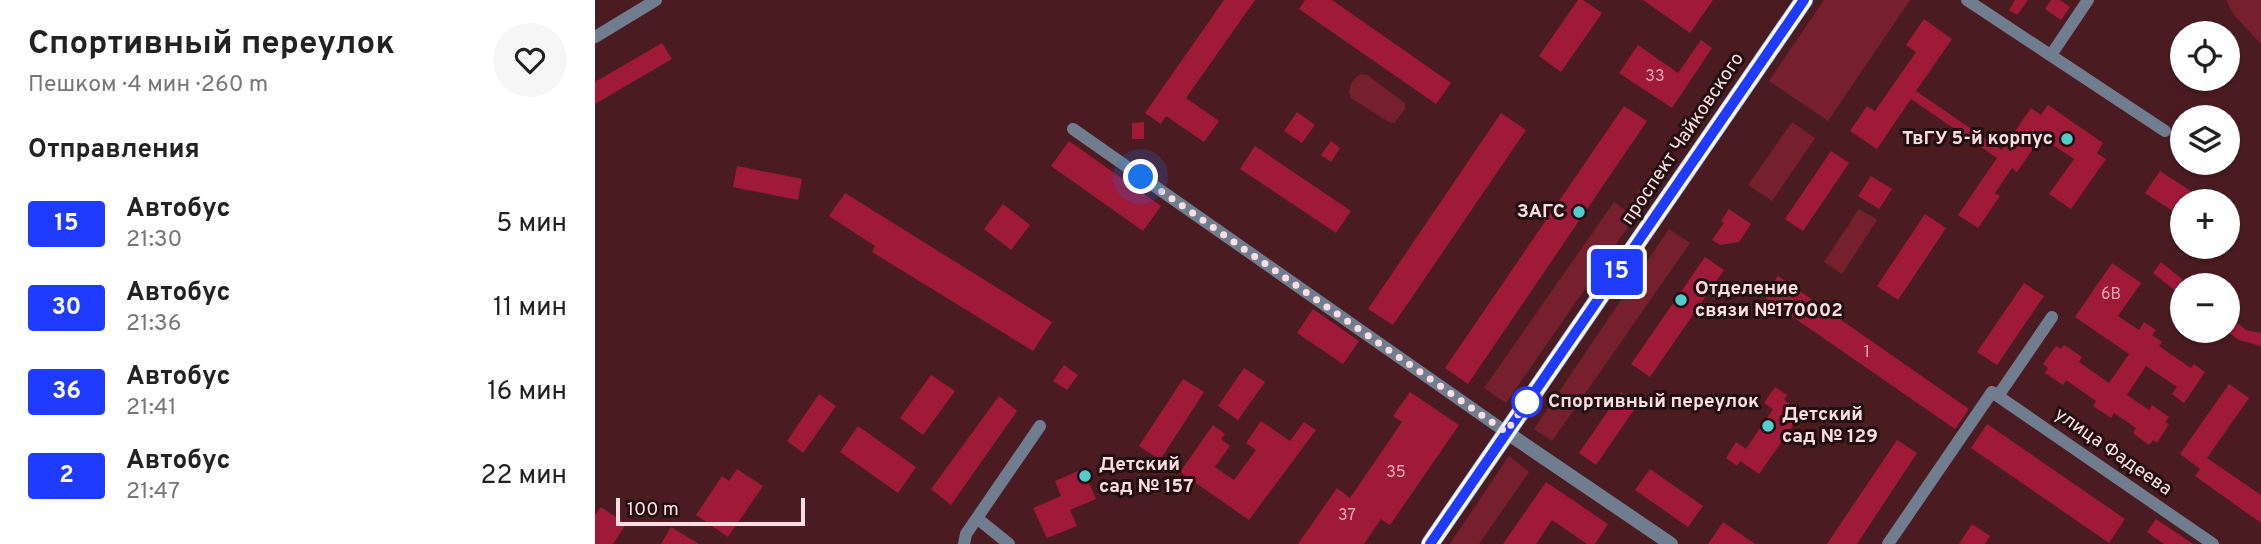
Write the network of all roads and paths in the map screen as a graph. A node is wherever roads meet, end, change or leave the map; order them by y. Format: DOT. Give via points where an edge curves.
graph roads {
  1 [pos="656,0"];
  2 [pos="1804,0"];
  3 [pos="1967,0"];
  4 [pos="2088,0"];
  5 [pos="595,37"];
  6 [pos="2051,55"];
  7 [pos="1073,129"];
  8 [pos="2165,131"];
  9 [pos="2052,317"];
  10 [pos="1995,394"];
  11 [pos="1040,426"];
  12 [pos="1506,432"];
  13 [pos="978,519"];
  14 [pos="964,544"];
  15 [pos="1009,544"];
  16 [pos="1430,544"];
  17 [pos="1671,544"];
  18 [pos="1888,544"];
  19 [pos="2213,544"];
  1 -- 5 [label="street"];
  2 -- 12 [label="main road, проспект Чайковского"];
  3 -- 6 [label="street"];
  4 -- 6 [label="street"];
  6 -- 8 [label="street"];
  7 -- 12 [label="street"];
  9 -- 10 [label="street"];
  10 -- 18 [label="street"];
  10 -- 19 [label="street, улица Фадеева"];
  11 -- 13 [label="street"];
  12 -- 16 [label="main road, проспект Чайковского"];
  12 -- 17 [label="street"];
  13 -- 14 [label="street"];
  13 -- 15 [label="street"];
}
